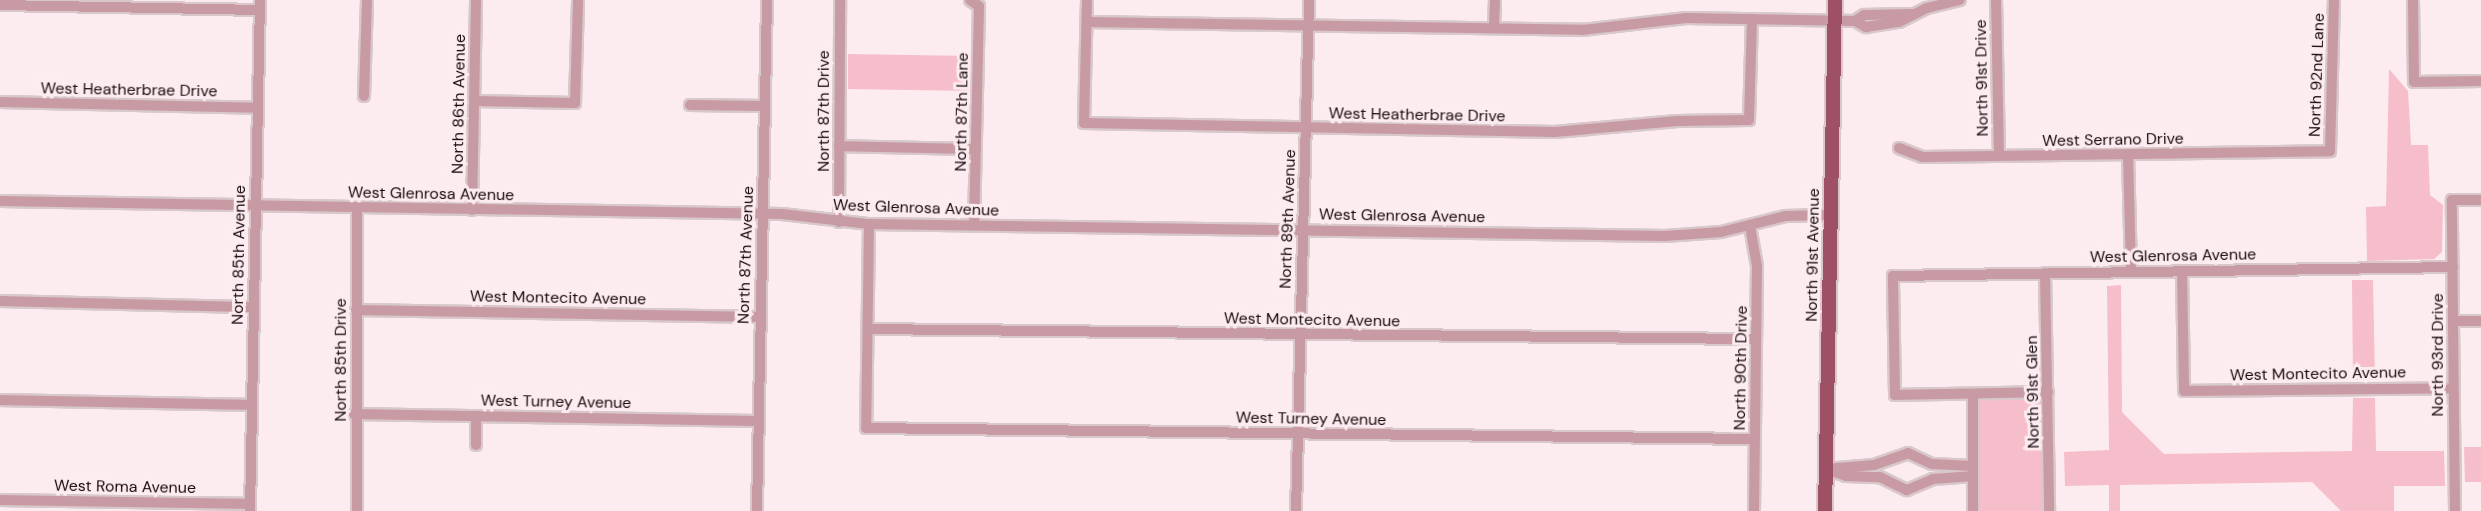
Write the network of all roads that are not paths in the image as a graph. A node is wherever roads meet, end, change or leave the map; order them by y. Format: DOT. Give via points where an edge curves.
graph roads {
  1 [pos="367,0"];
  2 [pos="476,0"];
  3 [pos="578,0"];
  4 [pos="767,0"];
  5 [pos="840,0"];
  6 [pos="1087,0"];
  7 [pos="1309,0"];
  8 [pos="1495,0"];
  9 [pos="1834,0"];
  10 [pos="1960,0"];
  11 [pos="1996,0"];
  12 [pos="2334,0"];
  13 [pos="2413,0"];
  14 [pos="973,1"];
  15 [pos="0,5"];
  16 [pos="260,5"];
  17 [pos="1752,19"];
  18 [pos="1086,22"];
  19 [pos="1834,22"];
  20 [pos="1308,26"];
  21 [pos="1494,28"];
  22 [pos="2481,81"];
  23 [pos="364,96"];
  24 [pos="475,101"];
  25 [pos="0,102"];
  26 [pos="690,105"];
  27 [pos="765,106"];
  28 [pos="256,108"];
  29 [pos="1306,129"];
  30 [pos="839,146"];
  31 [pos="976,148"];
  32 [pos="1899,148"];
  33 [pos="2330,151"];
  34 [pos="2128,155"];
  35 [pos="1999,156"];
  36 [pos="2481,200"];
  37 [pos="0,201"];
  38 [pos="255,206"];
  39 [pos="357,208"];
  40 [pos="472,210"];
  41 [pos="762,214"];
  42 [pos="1830,215"];
  43 [pos="839,222"];
  44 [pos="869,224"];
  45 [pos="974,225"];
  46 [pos="1749,226"];
  47 [pos="1303,230"];
  48 [pos="2453,267"];
  49 [pos="2182,271"];
  50 [pos="2131,272"];
  51 [pos="2045,273"];
  52 [pos="0,301"];
  53 [pos="254,307"];
  54 [pos="356,310"];
  55 [pos="759,317"];
  56 [pos="2453,321"];
  57 [pos="2481,321"];
  58 [pos="868,329"];
  59 [pos="1299,335"];
  60 [pos="1756,339"];
  61 [pos="2453,388"];
  62 [pos="2048,393"];
  63 [pos="1972,394"];
  64 [pos="0,400"];
  65 [pos="252,405"];
  66 [pos="354,414"];
  67 [pos="476,416"];
  68 [pos="758,421"];
  69 [pos="1297,433"];
  70 [pos="1755,439"];
  71 [pos="476,446"];
  72 [pos="1924,460"];
  73 [pos="1826,469"];
  74 [pos="1973,471"];
  75 [pos="1926,481"];
  76 [pos="0,500"];
  77 [pos="250,508"];
  78 [pos="357,511"];
  79 [pos="757,511"];
  80 [pos="1296,511"];
  81 [pos="1754,511"];
  82 [pos="1825,511"];
  83 [pos="1973,511"];
  84 [pos="2049,511"];
  85 [pos="2455,511"];
  1 -- 23 [label="street"];
  2 -- 24 [label="street, North 86th Avenue"];
  3 -- 24 [label="street" via="575,103"];
  4 -- 27 [label="street, North 87th Avenue"];
  5 -- 30 [label="street, North 87th Drive"];
  6 -- 18 [label="street"];
  7 -- 20 [label="street, North 89th Avenue"];
  8 -- 21 [label="street"];
  9 -- 19 [label="main road, North 91st Avenue"];
  10 -- 19 [label="street" via="1911,14 1864,15 1855,21"];
  11 -- 35 [label="street, North 91st Drive"];
  12 -- 33 [label="street, North 92nd Lane"];
  13 -- 22 [label="street" via="2414,82"];
  14 -- 31 [label="street, North 87th Lane" via="979,6"];
  15 -- 16 [label="street"];
  16 -- 28 [label="street, North 85th Avenue"];
  17 -- 19 [label="street"];
  17 -- 21 [label="street" via="1686,18 1582,30"];
  17 -- 29 [label="street, West Heatherbrae Drive" via="1749,120 1678,121 1555,132"];
  18 -- 20 [label="street"];
  18 -- 29 [label="street, West Heatherbrae Drive" via="1084,123"];
  19 -- 42 [label="main road, North 91st Avenue"];
  20 -- 21 [label="street"];
  20 -- 29 [label="street, North 89th Avenue"];
  24 -- 40 [label="street, North 86th Avenue"];
  25 -- 28 [label="street, West Heatherbrae Drive"];
  26 -- 27 [label="street"];
  27 -- 41 [label="street, North 87th Avenue"];
  28 -- 38 [label="street, North 85th Avenue"];
  29 -- 47 [label="street, North 89th Avenue"];
  30 -- 31 [label="street"];
  30 -- 43 [label="street, North 87th Drive"];
  31 -- 45 [label="street, North 87th Lane"];
  32 -- 35 [label="street, West Serrano Drive" via="1922,157"];
  33 -- 34 [label="street, West Serrano Drive"];
  34 -- 35 [label="street, West Serrano Drive"];
  34 -- 50 [label="street"];
  36 -- 48 [label="street, North 93rd Drive" via="2452,200"];
  37 -- 38 [label="street, West Glenrosa Avenue"];
  38 -- 39 [label="street, West Glenrosa Avenue"];
  38 -- 53 [label="street, North 85th Avenue"];
  39 -- 40 [label="street, West Glenrosa Avenue"];
  39 -- 54 [label="street, North 85th Drive"];
  40 -- 41 [label="street, West Glenrosa Avenue"];
  41 -- 43 [label="street, West Glenrosa Avenue"];
  41 -- 55 [label="street, North 87th Avenue"];
  42 -- 46 [label="street, West Glenrosa Avenue" via="1785,216"];
  42 -- 73 [label="main road, North 91st Avenue"];
  43 -- 44 [label="street, West Glenrosa Avenue"];
  44 -- 45 [label="street, West Glenrosa Avenue"];
  44 -- 58 [label="street"];
  45 -- 47 [label="street, West Glenrosa Avenue"];
  46 -- 47 [label="street, West Glenrosa Avenue" via="1665,236"];
  46 -- 60 [label="street, North 90th Drive" via="1757,267"];
  47 -- 59 [label="street, North 89th Avenue"];
  48 -- 49 [label="street, West Glenrosa Avenue"];
  48 -- 56 [label="street, North 93rd Drive"];
  49 -- 50 [label="street, West Glenrosa Avenue"];
  49 -- 61 [label="street, West Montecito Avenue" via="2184,391"];
  50 -- 51 [label="street, West Glenrosa Avenue"];
  51 -- 62 [label="street, North 91st Glen"];
  51 -- 63 [label="street, West Glenrosa Avenue" via="1893,276 1895,395"];
  52 -- 53 [label="street"];
  53 -- 65 [label="street, North 85th Avenue"];
  54 -- 55 [label="street, West Montecito Avenue"];
  54 -- 66 [label="street, North 85th Drive"];
  55 -- 68 [label="street, North 87th Avenue"];
  56 -- 57 [label="street"];
  56 -- 61 [label="street, North 93rd Drive"];
  58 -- 59 [label="street, West Montecito Avenue"];
  58 -- 69 [label="street, West Turney Avenue" via="866,428"];
  59 -- 60 [label="street, West Montecito Avenue"];
  59 -- 69 [label="street, North 89th Avenue"];
  60 -- 70 [label="street, North 90th Drive"];
  61 -- 85 [label="street, North 93rd Drive"];
  62 -- 63 [label="street"];
  62 -- 84 [label="street, North 91st Glen"];
  63 -- 74 [label="street"];
  64 -- 65 [label="street"];
  65 -- 77 [label="street, North 85th Avenue"];
  66 -- 67 [label="street, West Turney Avenue"];
  66 -- 78 [label="street, North 85th Drive"];
  67 -- 68 [label="street, West Turney Avenue"];
  67 -- 71 [label="street"];
  68 -- 79 [label="street, North 87th Avenue"];
  69 -- 70 [label="street, West Turney Avenue"];
  69 -- 80 [label="street, North 89th Avenue"];
  70 -- 81 [label="street, North 90th Drive"];
  72 -- 73 [label="street" via="1908,453 1874,465"];
  72 -- 74 [label="street"];
  72 -- 75 [label="street"];
  73 -- 75 [label="street" via="1846,476 1880,477 1907,490"];
  73 -- 82 [label="main road, North 91st Avenue"];
  74 -- 75 [label="street"];
  74 -- 83 [label="street"];
  76 -- 77 [label="street, West Roma Avenue"];
}
